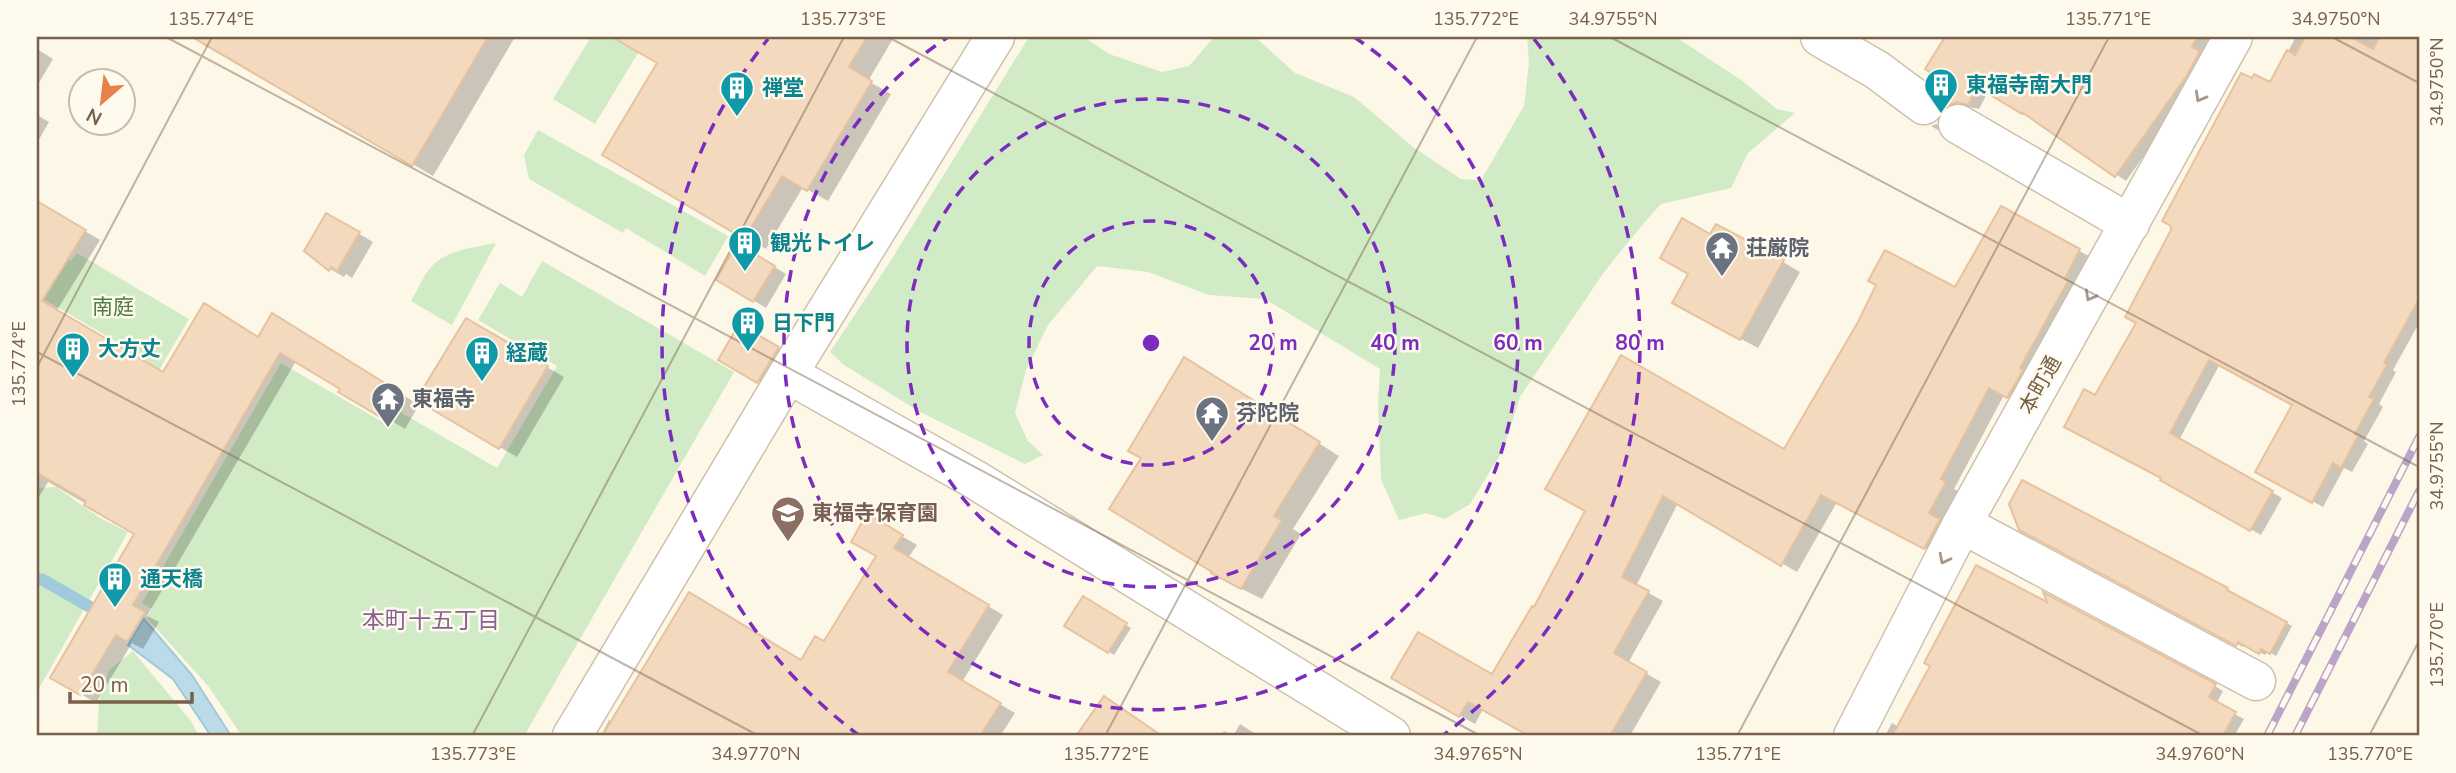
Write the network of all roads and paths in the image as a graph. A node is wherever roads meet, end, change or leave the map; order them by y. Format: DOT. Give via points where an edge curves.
graph roads {
  1 [pos="995,37"];
  2 [pos="1820,37"];
  3 [pos="2233,37"];
  4 [pos="1924,106"];
  5 [pos="1958,124"];
  6 [pos="2130,224"];
  7 [pos="788,374"];
  8 [pos="1962,524"];
  9 [pos="2256,681"];
  10 [pos="572,736"];
  11 [pos="1391,736"];
  12 [pos="1853,736"];
  1 -- 7 [label="street"];
  2 -- 4 [label="street" via="1877,70"];
  3 -- 6 [label="street, 本町通, one-way"];
  5 -- 6 [label="street"];
  6 -- 8 [label="street, 本町通, one-way"];
  7 -- 10 [label="street"];
  7 -- 11 [label="street" via="985,486"];
  8 -- 9 [label="street"];
  8 -- 12 [label="street, 本町通, one-way"];
}
